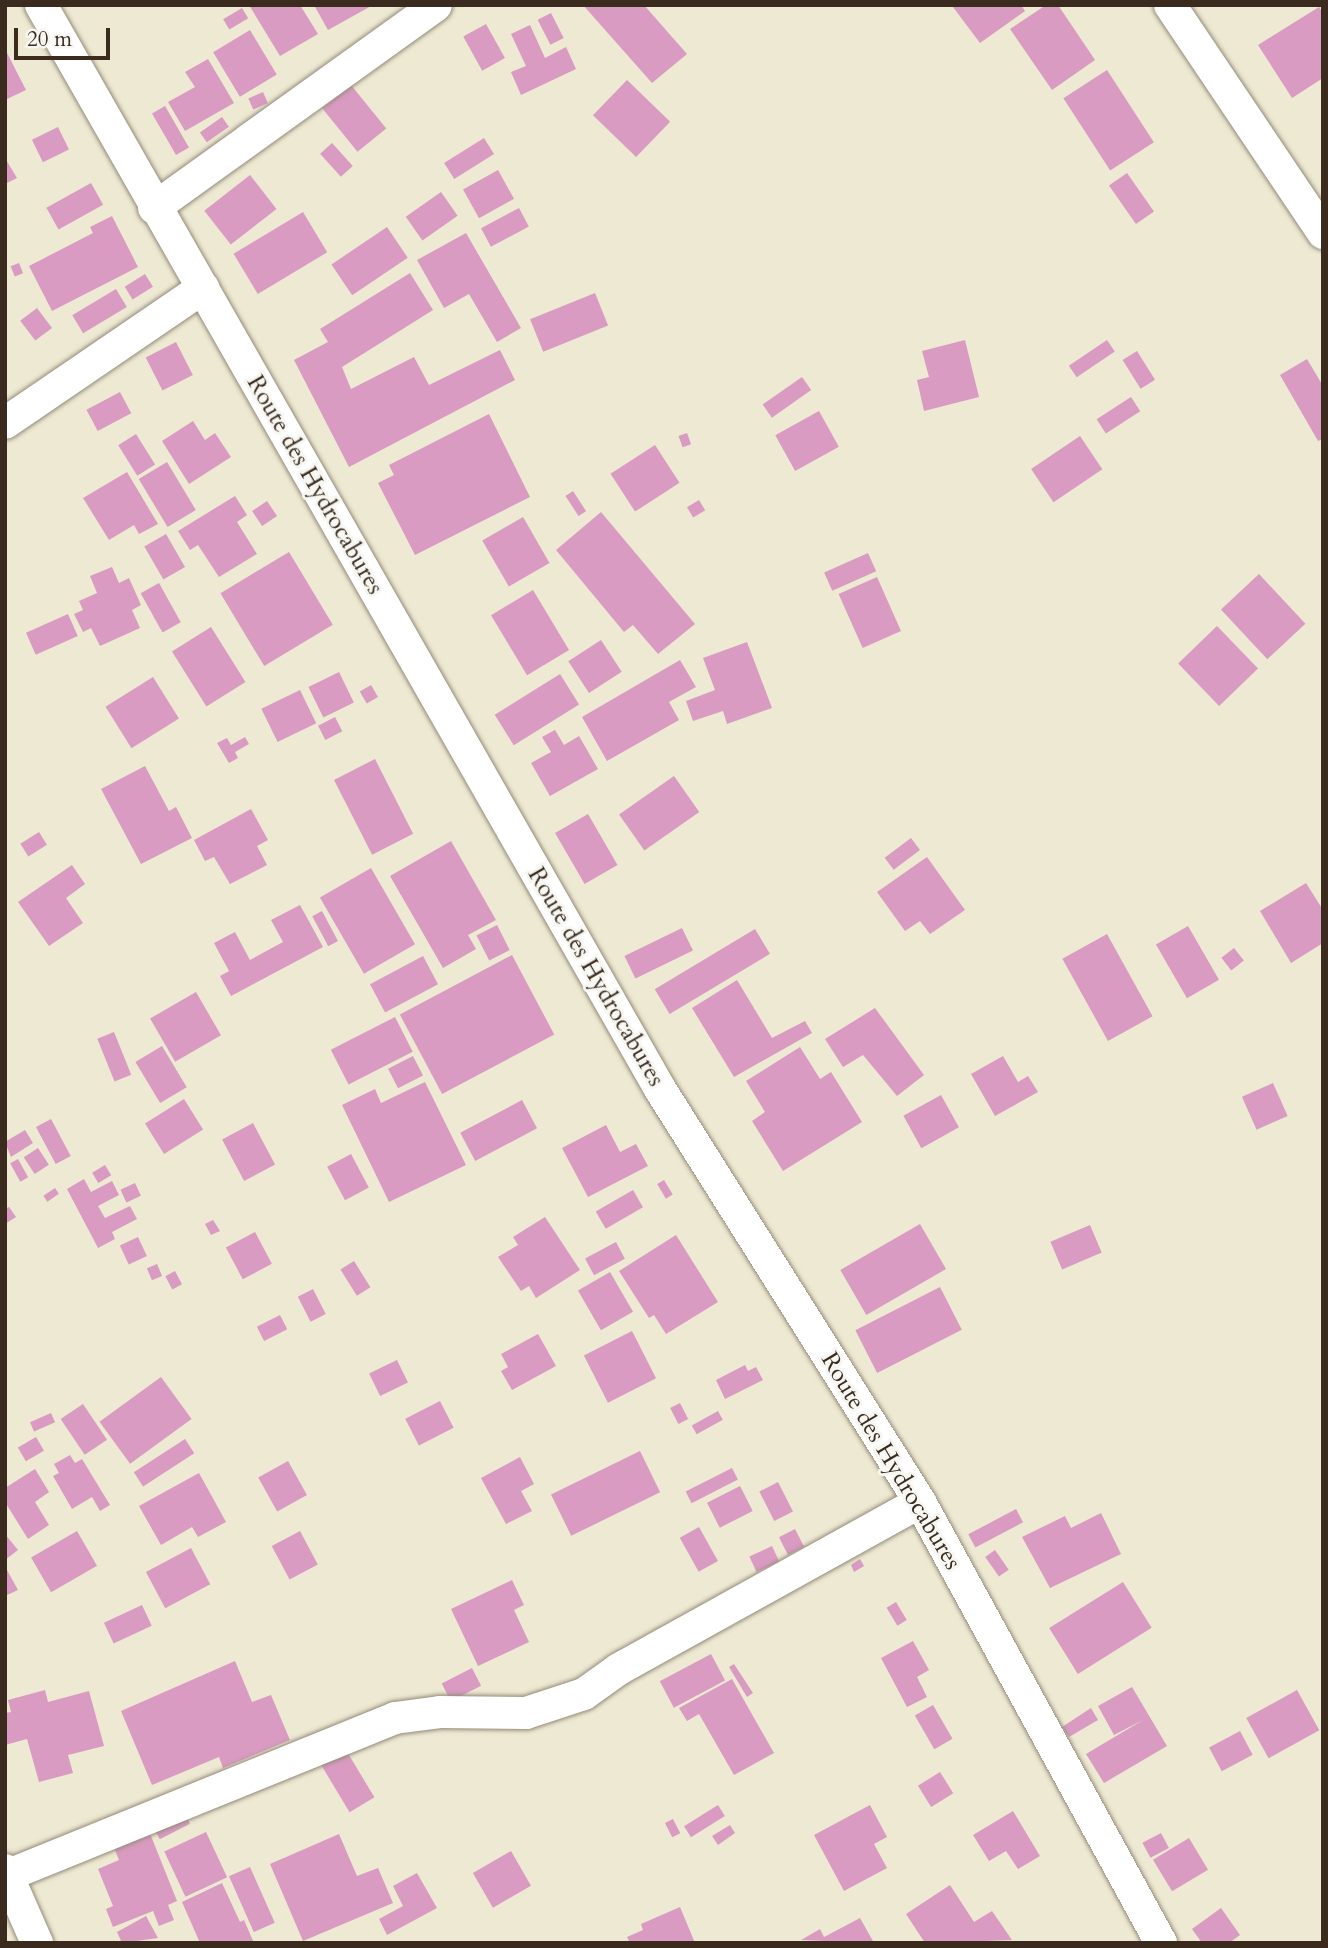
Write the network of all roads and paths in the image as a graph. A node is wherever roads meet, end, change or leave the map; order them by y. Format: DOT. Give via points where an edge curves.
graph roads {
  1 [pos="41,5"];
  2 [pos="436,5"];
  3 [pos="1170,5"];
  4 [pos="154,208"];
  5 [pos="1323,233"];
  6 [pos="203,288"];
  7 [pos="5,423"];
  8 [pos="920,1502"];
  9 [pos="8,1872"];
  10 [pos="37,1943"];
  11 [pos="1161,1943"];
  1 -- 4 [label="street, Route des Hydrocabures"];
  2 -- 4 [label="street"];
  3 -- 5 [label="street"];
  4 -- 6 [label="street, Route des Hydrocabures"];
  6 -- 7 [label="street"];
  6 -- 8 [label="street, Route des Hydrocabures" via="660,1089"];
  8 -- 9 [label="street" via="619,1669 584,1694 526,1713 440,1712 396,1717"];
  8 -- 11 [label="street, Route des Hydrocabures"];
  9 -- 10 [label="street"];
}
